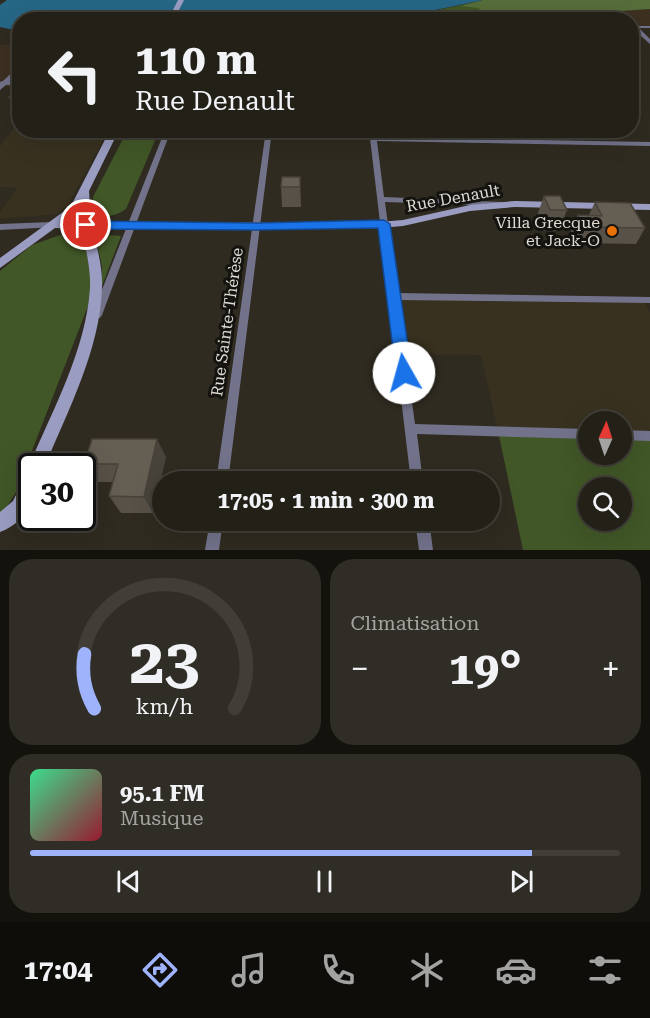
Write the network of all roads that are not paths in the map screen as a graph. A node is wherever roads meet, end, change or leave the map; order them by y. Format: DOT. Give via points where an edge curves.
graph roads {
  1 [pos="111,138"];
  2 [pos="165,138"];
  3 [pos="268,138"];
  4 [pos="372,138"];
  5 [pos="465,138"];
  6 [pos="650,144"];
  7 [pos="85,193"];
  8 [pos="381,199"];
  9 [pos="515,204"];
  10 [pos="650,207"];
  11 [pos="384,224"];
  12 [pos="52,225"];
  13 [pos="86,225"];
  14 [pos="132,226"];
  15 [pos="257,226"];
  16 [pos="0,227"];
  17 [pos="0,264"];
  18 [pos="394,296"];
  19 [pos="650,300"];
  20 [pos="87,340"];
  21 [pos="410,429"];
  22 [pos="578,434"];
  23 [pos="632,435"];
  24 [pos="650,436"];
  25 [pos="42,453"];
  26 [pos="224,471"];
  27 [pos="416,471"];
  28 [pos="18,508"];
  29 [pos="0,523"];
  30 [pos="215,531"];
  31 [pos="423,531"];
  32 [pos="212,550"];
  33 [pos="426,550"];
  1 -- 7 [label="main road"];
  2 -- 14 [label="street"];
  3 -- 15 [label="street, Rue Sainte-Thérèse"];
  4 -- 8 [label="street"];
  5 -- 6 [label="street"];
  7 -- 12 [label="main road"];
  7 -- 13 [label="main road"];
  8 -- 9 [label="street, Rue Denault"];
  8 -- 11 [label="street"];
  9 -- 10 [label="main road, Rue Denault"];
  9 -- 11 [label="main road, Rue Denault"];
  11 -- 15 [label="main road, Rue Denault"];
  11 -- 18 [label="street"];
  12 -- 13 [label="main road, Rue Denault"];
  12 -- 16 [label="street, Rue Denault"];
  12 -- 17 [label="main road"];
  13 -- 14 [label="main road, Rue Denault"];
  13 -- 20 [label="main road" via="96,285"];
  14 -- 15 [label="main road, Rue Denault"];
  14 -- 20 [label="street"];
  15 -- 26 [label="street, Rue Sainte-Thérèse"];
  18 -- 19 [label="street"];
  18 -- 21 [label="street"];
  20 -- 25 [label="main road"];
  21 -- 22 [label="street"];
  21 -- 27 [label="street"];
  23 -- 24 [label="street"];
  28 -- 29 [label="main road"];
  30 -- 32 [label="street"];
  31 -- 33 [label="street"];
}
